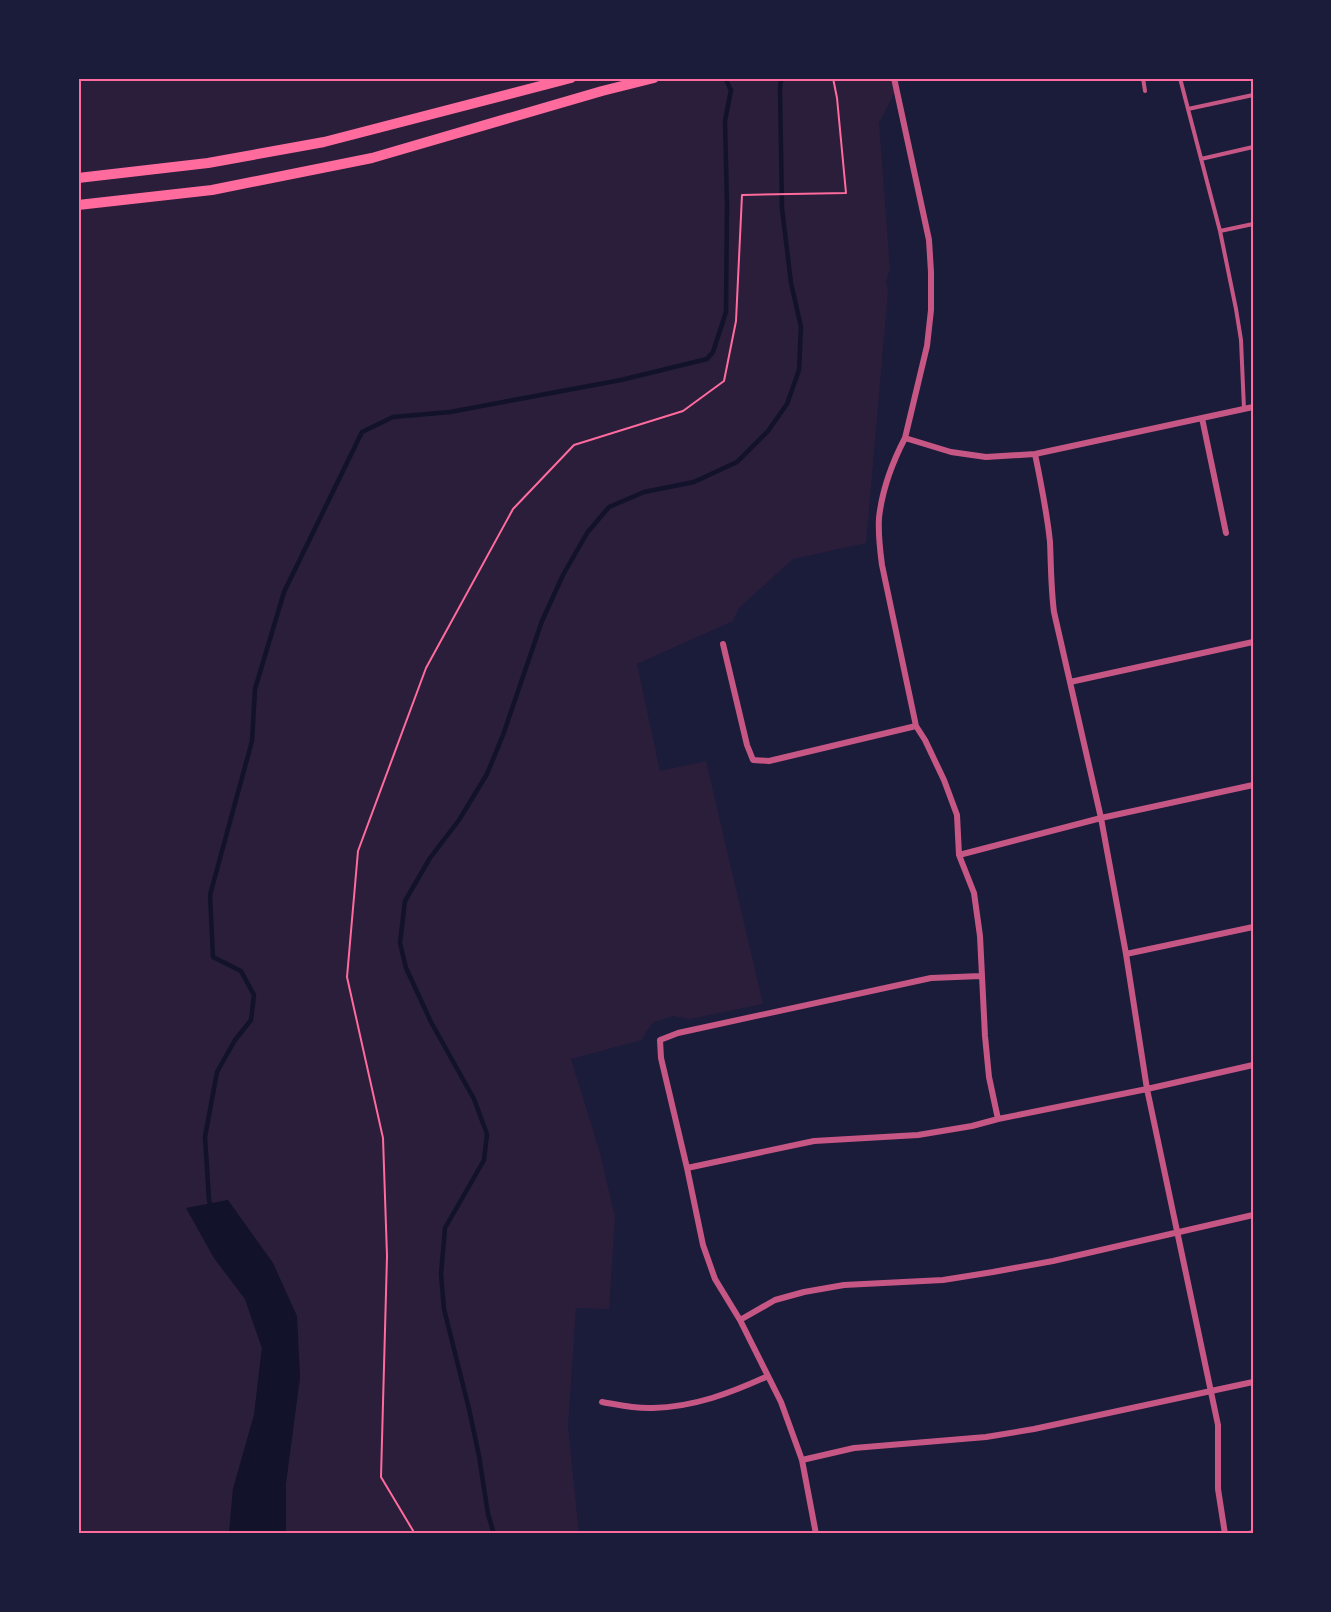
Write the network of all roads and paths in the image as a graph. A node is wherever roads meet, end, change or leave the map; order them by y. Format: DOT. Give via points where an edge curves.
graph roads {
  1 [pos="571,78"];
  2 [pos="654,78"];
  3 [pos="833,78"];
  4 [pos="894,78"];
  5 [pos="1143,78"];
  6 [pos="1180,78"];
  7 [pos="1145,91"];
  8 [pos="1253,95"];
  9 [pos="1188,109"];
  10 [pos="1253,147"];
  11 [pos="1201,159"];
  12 [pos="78,178"];
  13 [pos="78,206"];
  14 [pos="1253,224"];
  15 [pos="1220,231"];
  16 [pos="1253,407"];
  17 [pos="1244,409"];
  18 [pos="1202,418"];
  19 [pos="905,438"];
  20 [pos="1035,454"];
  21 [pos="1226,533"];
  22 [pos="1253,642"];
  23 [pos="723,644"];
  24 [pos="1070,682"];
  25 [pos="916,726"];
  26 [pos="1253,785"];
  27 [pos="1101,818"];
  28 [pos="958,855"];
  29 [pos="1253,927"];
  30 [pos="1126,954"];
  31 [pos="981,976"];
  32 [pos="1253,1065"];
  33 [pos="1147,1089"];
  34 [pos="998,1119"];
  35 [pos="687,1168"];
  36 [pos="1253,1215"];
  37 [pos="1177,1232"];
  38 [pos="740,1320"];
  39 [pos="768,1376"];
  40 [pos="1253,1382"];
  41 [pos="1211,1392"];
  42 [pos="602,1402"];
  43 [pos="802,1460"];
  44 [pos="415,1534"];
  45 [pos="816,1534"];
  46 [pos="1225,1534"];
  1 -- 12 [label="main road" via="324,142 208,163"];
  2 -- 13 [label="main road" via="372,158 212,190"];
  3 -- 44 [label="path" via="846,193 742,195 736,321 724,381 683,411 574,446 513,508 426,668 358,851 346,978 383,1138 387,1256 381,1477"];
  4 -- 19 [label="street" via="929,240 931,272 927,346"];
  5 -- 7 [label="lane"];
  6 -- 9 [label="lane"];
  8 -- 9 [label="lane"];
  9 -- 11 [label="lane"];
  10 -- 11 [label="lane"];
  11 -- 15 [label="lane"];
  14 -- 15 [label="lane"];
  15 -- 17 [label="lane" via="1241,340"];
  16 -- 17 [label="street"];
  17 -- 18 [label="street"];
  18 -- 20 [label="street"];
  18 -- 21 [label="street"];
  19 -- 20 [label="street" via="951,452 986,457"];
  19 -- 25 [label="street" via="884,491 879,540"];
  20 -- 24 [label="street" via="1048,531 1054,612"];
  22 -- 24 [label="street"];
  23 -- 25 [label="street" via="753,760 770,761"];
  24 -- 27 [label="street"];
  25 -- 28 [label="street" via="957,815"];
  26 -- 27 [label="street"];
  27 -- 28 [label="street"];
  27 -- 30 [label="street"];
  28 -- 31 [label="street" via="974,893"];
  29 -- 30 [label="street"];
  30 -- 33 [label="street"];
  31 -- 34 [label="street" via="989,1077"];
  31 -- 35 [label="street" via="931,978 660,1040"];
  32 -- 33 [label="street"];
  33 -- 34 [label="street"];
  33 -- 37 [label="street"];
  34 -- 35 [label="street" via="918,1135 814,1142"];
  35 -- 38 [label="street" via="703,1245 715,1279"];
  36 -- 37 [label="street"];
  37 -- 38 [label="street" via="983,1274 804,1292 775,1300"];
  37 -- 41 [label="street"];
  38 -- 39 [label="street"];
  39 -- 42 [label="street" via="705,1401 674,1406 629,1407"];
  39 -- 43 [label="street"];
  40 -- 41 [label="street"];
  41 -- 43 [label="street" via="986,1437 854,1448"];
  41 -- 46 [label="street" via="1218,1425 1218,1489"];
  43 -- 45 [label="street"];
}
